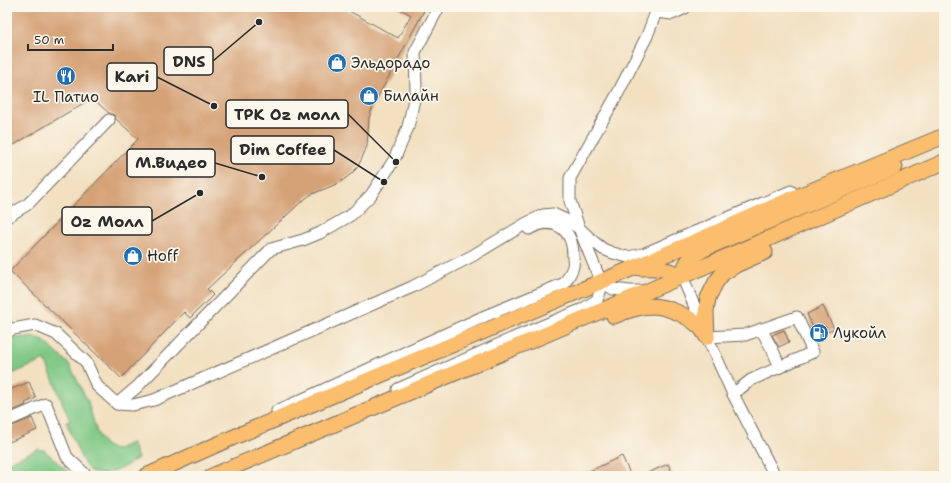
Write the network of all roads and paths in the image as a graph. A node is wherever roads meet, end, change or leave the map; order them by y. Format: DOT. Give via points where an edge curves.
graph roads {
  1 [pos="440,7"];
  2 [pos="685,8"];
  3 [pos="656,10"];
  4 [pos="109,120"];
  5 [pos="944,136"];
  6 [pos="922,145"];
  7 [pos="944,146"];
  8 [pos="944,162"];
  9 [pos="944,173"];
  10 [pos="7,218"];
  11 [pos="579,228"];
  12 [pos="632,269"];
  13 [pos="682,276"];
  14 [pos="422,282"];
  15 [pos="601,282"];
  16 [pos="648,291"];
  17 [pos="762,329"];
  18 [pos="7,332"];
  19 [pos="707,337"];
  20 [pos="780,367"];
  21 [pos="733,394"];
  22 [pos="117,404"];
  23 [pos="376,407"];
  24 [pos="7,421"];
  25 [pos="234,437"];
  26 [pos="248,460"];
  27 [pos="87,476"];
  28 [pos="146,476"];
  29 [pos="212,476"];
  30 [pos="775,476"];
  1 -- 22 [label="street" via="415,52 416,90 408,127 394,160 371,195 351,215 320,233 271,249 137,388"];
  2 -- 3 [label="street" via="672,14"];
  3 -- 11 [label="street" via="647,36 618,93 570,178 570,201"];
  4 -- 10 [label="street" via="28,204"];
  5 -- 6 [label="main road"];
  6 -- 11 [label="street" via="882,154 643,254 628,256 603,249"];
  6 -- 12 [label="main road"];
  7 -- 13 [label="main road" via="708,247 687,262"];
  8 -- 13 [label="main road"];
  9 -- 19 [label="main road" via="723,273 708,298"];
  11 -- 14 [label="street" via="553,214 542,214 472,256"];
  11 -- 15 [label="street"];
  12 -- 13 [label="main road" via="662,268"];
  12 -- 15 [label="main road"];
  13 -- 16 [label="main road"];
  13 -- 19 [label="street"];
  14 -- 22 [label="street" via="154,400 133,405"];
  14 -- 25 [label="street" via="432,281 537,224 549,223 561,227 569,236 573,250 573,266 565,283 247,425"];
  15 -- 16 [label="street" via="613,289"];
  15 -- 25 [label="main road"];
  15 -- 26 [label="street" via="597,300 583,309 260,451"];
  16 -- 23 [label="main road"];
  17 -- 19 [label="street" via="745,335"];
  17 -- 20 [label="street"];
  17 -- 20 [label="street" via="797,317 813,352"];
  18 -- 22 [label="street" via="35,325 56,334 86,362 97,386"];
  19 -- 21 [label="street"];
  19 -- 23 [label="main road" via="689,318 675,311 650,306 634,308 399,408"];
  20 -- 21 [label="street" via="750,380"];
  21 -- 30 [label="street"];
  23 -- 26 [label="main road"];
  24 -- 27 [label="street" via="46,404 67,457"];
  25 -- 28 [label="main road"];
  26 -- 29 [label="main road"];
}
